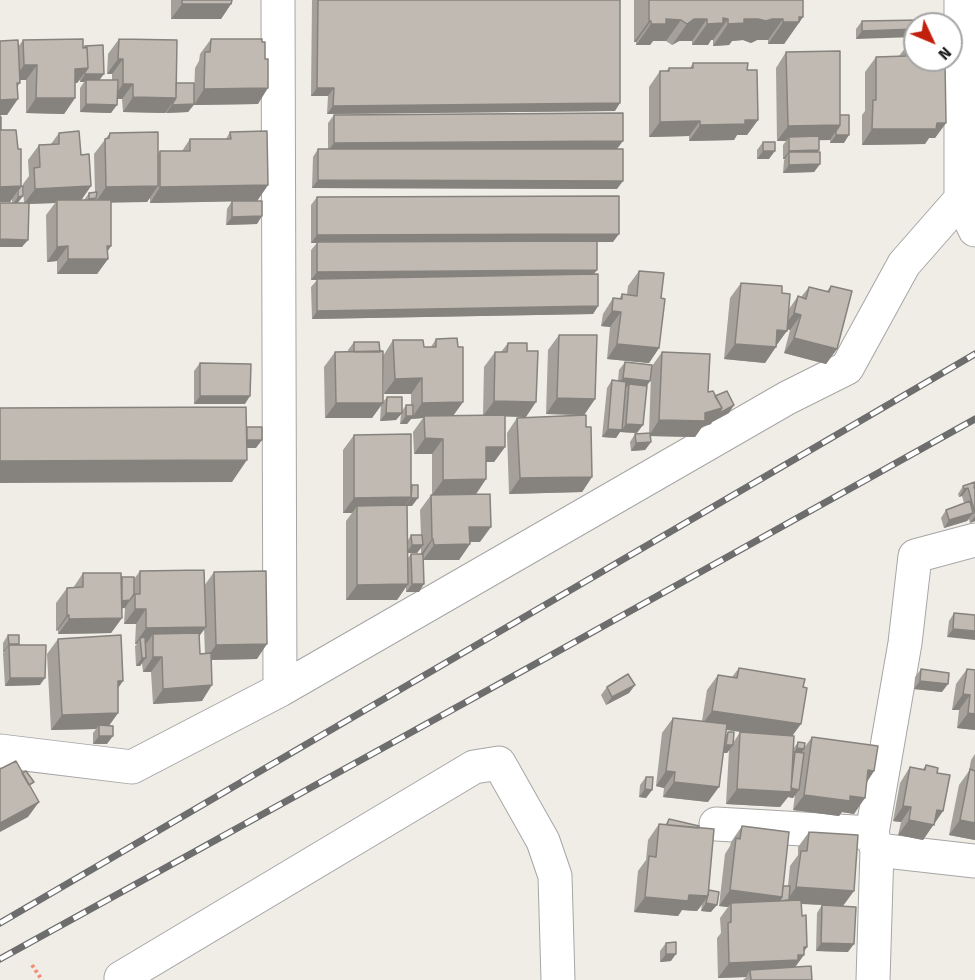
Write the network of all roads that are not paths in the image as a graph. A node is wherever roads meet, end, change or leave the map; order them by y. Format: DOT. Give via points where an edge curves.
graph roads {
  1 [pos="278,0"];
  2 [pos="961,0"];
  3 [pos="968,199"];
  4 [pos="975,230"];
  5 [pos="975,540"];
  6 [pos="280,690"];
  7 [pos="0,751"];
  8 [pos="716,824"];
  9 [pos="874,841"];
  10 [pos="975,861"];
  11 [pos="122,980"];
  12 [pos="558,980"];
  13 [pos="873,980"];
  1 -- 6 [label="street"];
  2 -- 3 [label="street"];
  3 -- 4 [label="street"];
  3 -- 6 [label="street" via="904,264 847,368 787,398"];
  5 -- 9 [label="street" via="915,556"];
  6 -- 7 [label="street" via="132,767"];
  8 -- 9 [label="street"];
  9 -- 10 [label="street"];
  9 -- 13 [label="street"];
  11 -- 12 [label="street" via="474,767 499,762 543,841 555,876"];
}
